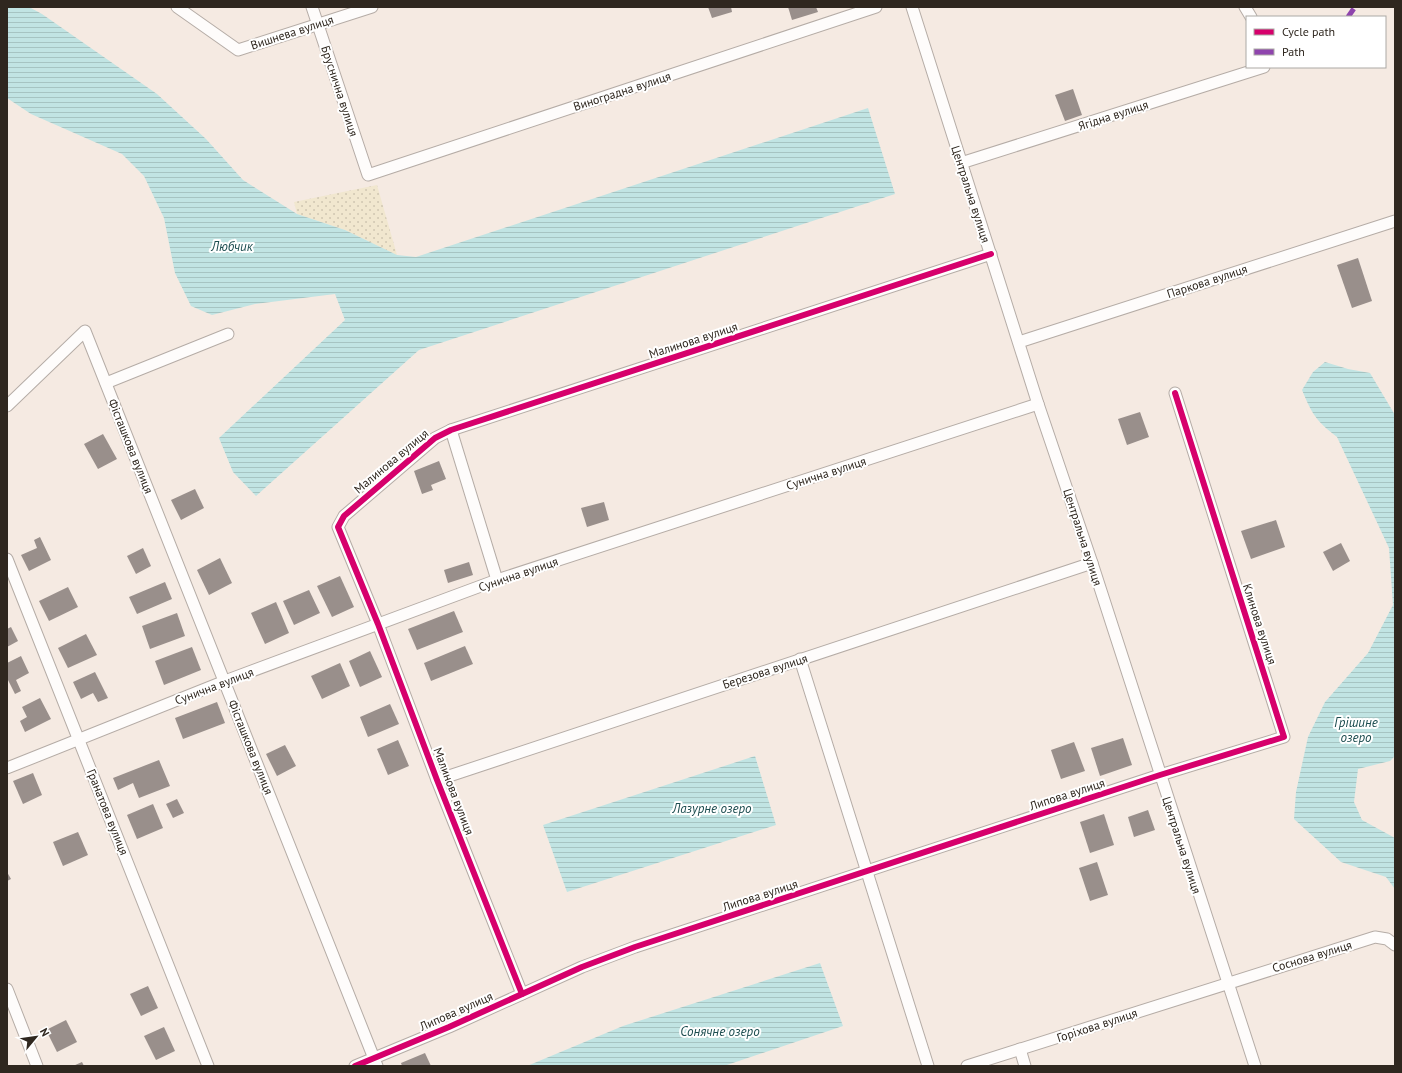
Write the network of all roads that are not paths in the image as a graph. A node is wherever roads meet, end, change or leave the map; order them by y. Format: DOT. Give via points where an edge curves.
graph roads {
  1 [pos="177,7"];
  2 [pos="312,7"];
  3 [pos="372,7"];
  4 [pos="876,7"];
  5 [pos="912,7"];
  6 [pos="1245,7"];
  7 [pos="1250,16"];
  8 [pos="318,25"];
  9 [pos="1261,68"];
  10 [pos="961,164"];
  11 [pos="368,175"];
  12 [pos="1395,221"];
  13 [pos="991,254"];
  14 [pos="228,334"];
  15 [pos="1019,342"];
  16 [pos="106,383"];
  17 [pos="1175,393"];
  18 [pos="1038,404"];
  19 [pos="7,406"];
  20 [pos="451,430"];
  21 [pos="7,559"];
  22 [pos="1092,563"];
  23 [pos="497,580"];
  24 [pos="378,624"];
  25 [pos="800,659"];
  26 [pos="224,681"];
  27 [pos="79,739"];
  28 [pos="7,768"];
  29 [pos="1160,775"];
  30 [pos="437,780"];
  31 [pos="866,872"];
  32 [pos="1395,945"];
  33 [pos="1227,983"];
  34 [pos="7,989"];
  35 [pos="522,994"];
  36 [pos="1020,1049"];
  37 [pos="376,1062"];
  38 [pos="37,1066"];
  39 [pos="208,1066"];
  40 [pos="355,1066"];
  41 [pos="928,1066"];
  42 [pos="968,1066"];
  43 [pos="1025,1066"];
  44 [pos="1255,1066"];
  1 -- 8 [label="street, Вишнева вулиця" via="238,50"];
  2 -- 8 [label="street, Бруснична вулиця"];
  3 -- 8 [label="street, Вишнева вулиця"];
  4 -- 11 [label="street, Виноградна вулиця"];
  5 -- 10 [label="street, Центральна вулиця"];
  6 -- 7 [label="street"];
  8 -- 11 [label="street, Бруснична вулиця"];
  9 -- 10 [label="street, Ягідна вулиця"];
  10 -- 13 [label="street, Центральна вулиця"];
  12 -- 15 [label="street, Паркова вулиця"];
  13 -- 15 [label="street, Центральна вулиця"];
  13 -- 20 [label="street, Малинова вулиця"];
  14 -- 16 [label="street"];
  15 -- 18 [label="street, Центральна вулиця"];
  16 -- 19 [label="street, Фісташкова вулиця" via="85,331"];
  16 -- 26 [label="street, Фісташкова вулиця"];
  17 -- 29 [label="street, Клинова вулиця" via="1284,737"];
  18 -- 22 [label="street, Центральна вулиця"];
  18 -- 23 [label="street, Сунична вулиця"];
  20 -- 23 [label="street"];
  20 -- 24 [label="street, Малинова вулиця" via="435,438 344,516 338,527"];
  21 -- 27 [label="street, Гранатова вулиця"];
  22 -- 25 [label="street, Березова вулиця"];
  22 -- 29 [label="street, Центральна вулиця"];
  23 -- 24 [label="street, Сунична вулиця"];
  24 -- 26 [label="street, Сунична вулиця"];
  24 -- 30 [label="street, Малинова вулиця"];
  25 -- 30 [label="street, Березова вулиця"];
  25 -- 31 [label="street"];
  26 -- 27 [label="street, Сунична вулиця"];
  26 -- 37 [label="street, Фісташкова вулиця"];
  27 -- 28 [label="street, Сунична вулиця"];
  27 -- 39 [label="street, Гранатова вулиця"];
  29 -- 31 [label="street, Липова вулиця"];
  29 -- 33 [label="street, Центральна вулиця"];
  30 -- 35 [label="street, Малинова вулиця"];
  31 -- 35 [label="street, Липова вулиця" via="635,947"];
  31 -- 41 [label="street"];
  32 -- 33 [label="street, Соснова вулиця" via="1387,939 1374,937"];
  33 -- 36 [label="street, Горіхова вулиця"];
  33 -- 44 [label="street, Центральна вулиця"];
  34 -- 38 [label="street"];
  35 -- 37 [label="street, Липова вулиця"];
  36 -- 42 [label="street, Горіхова вулиця"];
  36 -- 43 [label="street"];
  37 -- 40 [label="street, Липова вулиця"];
}
